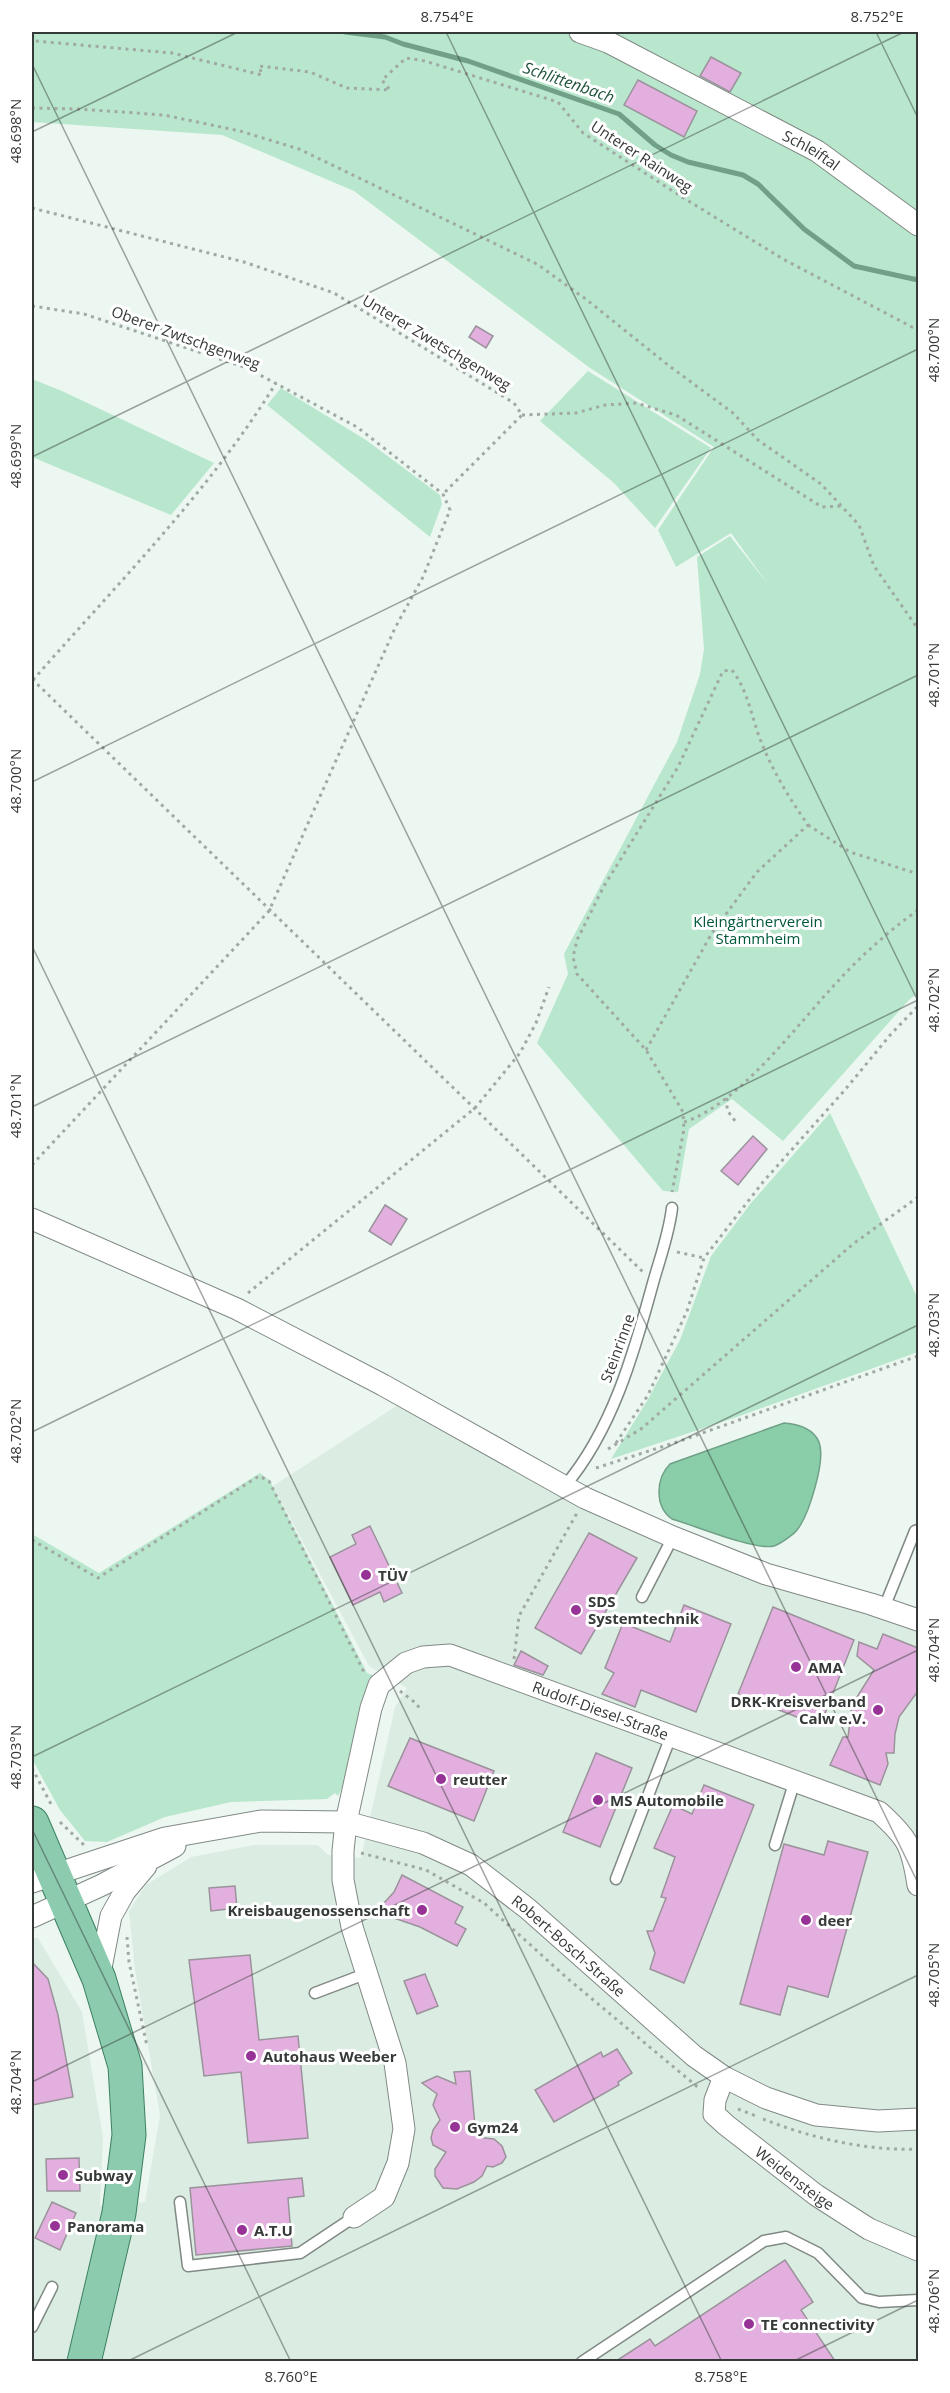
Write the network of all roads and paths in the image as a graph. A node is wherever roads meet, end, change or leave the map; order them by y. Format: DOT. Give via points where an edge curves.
graph roads {
  1 [pos="580,32"];
  2 [pos="32,35"];
  3 [pos="32,108"];
  4 [pos="32,208"];
  5 [pos="918,225"];
  6 [pos="32,306"];
  7 [pos="918,328"];
  8 [pos="276,383"];
  9 [pos="522,415"];
  10 [pos="443,494"];
  11 [pos="841,506"];
  12 [pos="918,629"];
  13 [pos="32,680"];
  14 [pos="808,825"];
  15 [pos="918,874"];
  16 [pos="918,910"];
  17 [pos="269,911"];
  18 [pos="549,987"];
  19 [pos="918,1006"];
  20 [pos="646,1050"];
  21 [pos="727,1097"];
  22 [pos="475,1108"];
  23 [pos="735,1121"];
  24 [pos="684,1122"];
  25 [pos="32,1165"];
  26 [pos="672,1192"];
  27 [pos="918,1197"];
  28 [pos="672,1208"];
  29 [pos="32,1219"];
  30 [pos="663,1249"];
  31 [pos="704,1258"];
  32 [pos="653,1282"];
  33 [pos="237,1309"];
  34 [pos="918,1356"];
  35 [pos="570,1479"];
  36 [pos="585,1498"];
  37 [pos="918,1530"];
  38 [pos="673,1537"];
  39 [pos="32,1540"];
  40 [pos="642,1597"];
  41 [pos="884,1608"];
  42 [pos="918,1620"];
  43 [pos="515,1658"];
  44 [pos="383,1682"];
  45 [pos="420,1710"];
  46 [pos="671,1736"];
  47 [pos="32,1768"];
  48 [pos="795,1780"];
  49 [pos="47,1815"];
  50 [pos="346,1822"];
  51 [pos="200,1833"];
  52 [pos="775,1845"];
  53 [pos="343,1851"];
  54 [pos="153,1857"];
  55 [pos="94,1863"];
  56 [pos="616,1879"];
  57 [pos="50,1885"];
  58 [pos="918,1885"];
  59 [pos="32,1917"];
  60 [pos="365,1974"];
  61 [pos="99,1979"];
  62 [pos="315,1993"];
  63 [pos="724,2078"];
  64 [pos="715,2100"];
  65 [pos="918,2119"];
  66 [pos="918,2149"];
  67 [pos="180,2202"];
  68 [pos="354,2217"];
  69 [pos="918,2250"];
  70 [pos="52,2287"];
  71 [pos="918,2300"];
  72 [pos="32,2327"];
  73 [pos="84,2361"];
  74 [pos="582,2361"];
  1 -- 5 [label="street, Schleiftal" via="609,42 817,151"];
  2 -- 7 [label="path, Unterer Rainweg" via="35,41 172,53 262,75 259,66 310,72 346,88 390,90 382,80 406,58 558,102 583,133 682,197 783,259"];
  3 -- 11 [label="path" via="164,115 240,131 299,149 537,264 734,413 758,440 821,484"];
  4 -- 9 [label="path, Unterer Zwetschgenweg" via="244,262 334,293 514,403"];
  6 -- 8 [label="path, Oberer Zwtschgenweg" via="84,314 247,368"];
  8 -- 10 [label="path, Oberer Zwtschgenweg" via="357,428"];
  8 -- 13 [label="path" via="205,482"];
  9 -- 10 [label="path"];
  9 -- 11 [label="path" via="576,413 605,405 636,403 676,415 822,507"];
  10 -- 17 [label="path" via="450,510 423,577 395,628"];
  11 -- 12 [label="path" via="859,525 874,566"];
  13 -- 17 [label="path"];
  14 -- 15 [label="path" via="850,852"];
  14 -- 20 [label="path" via="757,872 712,933"];
  14 -- 20 [label="path" via="784,791 765,750 743,684 732,670 723,670 678,766 604,886 577,940 573,957 578,974"];
  16 -- 21 [label="path" via="841,977 746,1082"];
  17 -- 22 [label="path"];
  17 -- 25 [label="path"];
  18 -- 22 [label="path" via="520,1053"];
  19 -- 31 [label="path" via="763,1182"];
  20 -- 24 [label="path" via="684,1112"];
  21 -- 23 [label="path" via="727,1110"];
  21 -- 24 [label="path" via="696,1119"];
  22 -- 32 [label="path"];
  22 -- 33 [label="path" via="241,1299"];
  24 -- 26 [label="path"];
  27 -- 31 [label="path" via="854,1244 640,1429 616,1443 653,1384 687,1311"];
  28 -- 30 [label="lane, Steinrinne"];
  29 -- 33 [label="street"];
  30 -- 31 [label="path"];
  30 -- 32 [label="lane, Steinrinne"];
  32 -- 35 [label="lane, Steinrinne" via="640,1333 608,1416"];
  33 -- 35 [label="street"];
  34 -- 35 [label="path"];
  35 -- 36 [label="street"];
  36 -- 38 [label="street"];
  36 -- 43 [label="path" via="519,1616"];
  37 -- 41 [label="lane"];
  38 -- 40 [label="lane"];
  38 -- 41 [label="street" via="766,1574"];
  39 -- 44 [label="path" via="98,1578 259,1476 269,1481 365,1674"];
  41 -- 42 [label="street"];
  44 -- 45 [label="path"];
  44 -- 46 [label="street, Rudolf-Diesel-Straße" via="406,1664 423,1657 450,1655"];
  44 -- 50 [label="street" via="371,1708"];
  46 -- 48 [label="street, Rudolf-Diesel-Straße"];
  46 -- 56 [label="lane"];
  47 -- 49 [label="path"];
  48 -- 52 [label="lane"];
  48 -- 58 [label="street, Rudolf-Diesel-Straße" via="879,1812 902,1833 913,1854"];
  49 -- 55 [label="path" via="60,1822 85,1847"];
  49 -- 57 [label="main road"];
  50 -- 51 [label="street, Robert-Bosch-Straße" via="261,1821"];
  50 -- 53 [label="street"];
  50 -- 63 [label="street, Robert-Bosch-Straße" via="423,1844 471,1865 528,1909"];
  51 -- 54 [label="street, Robert-Bosch-Straße"];
  51 -- 55 [label="street, Robert-Bosch-Straße" via="165,1838"];
  53 -- 60 [label="street" via="343,1880"];
  53 -- 64 [label="path" via="372,1854 426,1870 484,1903 567,1978"];
  54 -- 57 [label="street, Robert-Bosch-Straße" via="102,1885"];
  54 -- 61 [label="street, Robert-Bosch-Straße" via="125,1891 111,1916"];
  55 -- 57 [label="street, Robert-Bosch-Straße"];
  57 -- 59 [label="street"];
  57 -- 61 [label="main road"];
  60 -- 62 [label="lane"];
  60 -- 68 [label="street" via="395,2063 404,2129 398,2163 384,2197"];
  61 -- 73 [label="main road" via="125,2066 129,2135 118,2213"];
  63 -- 64 [label="street"];
  63 -- 65 [label="street, Robert-Bosch-Straße" via="816,2115 878,2121"];
  64 -- 66 [label="path" via="795,2132 887,2150"];
  64 -- 69 [label="street, Weidensteige" via="714,2114 816,2195 869,2229"];
  67 -- 68 [label="lane" via="188,2265 300,2253"];
  70 -- 72 [label="lane"];
  71 -- 74 [label="lane" via="879,2302 862,2298 818,2253 786,2237 764,2241"];
}
